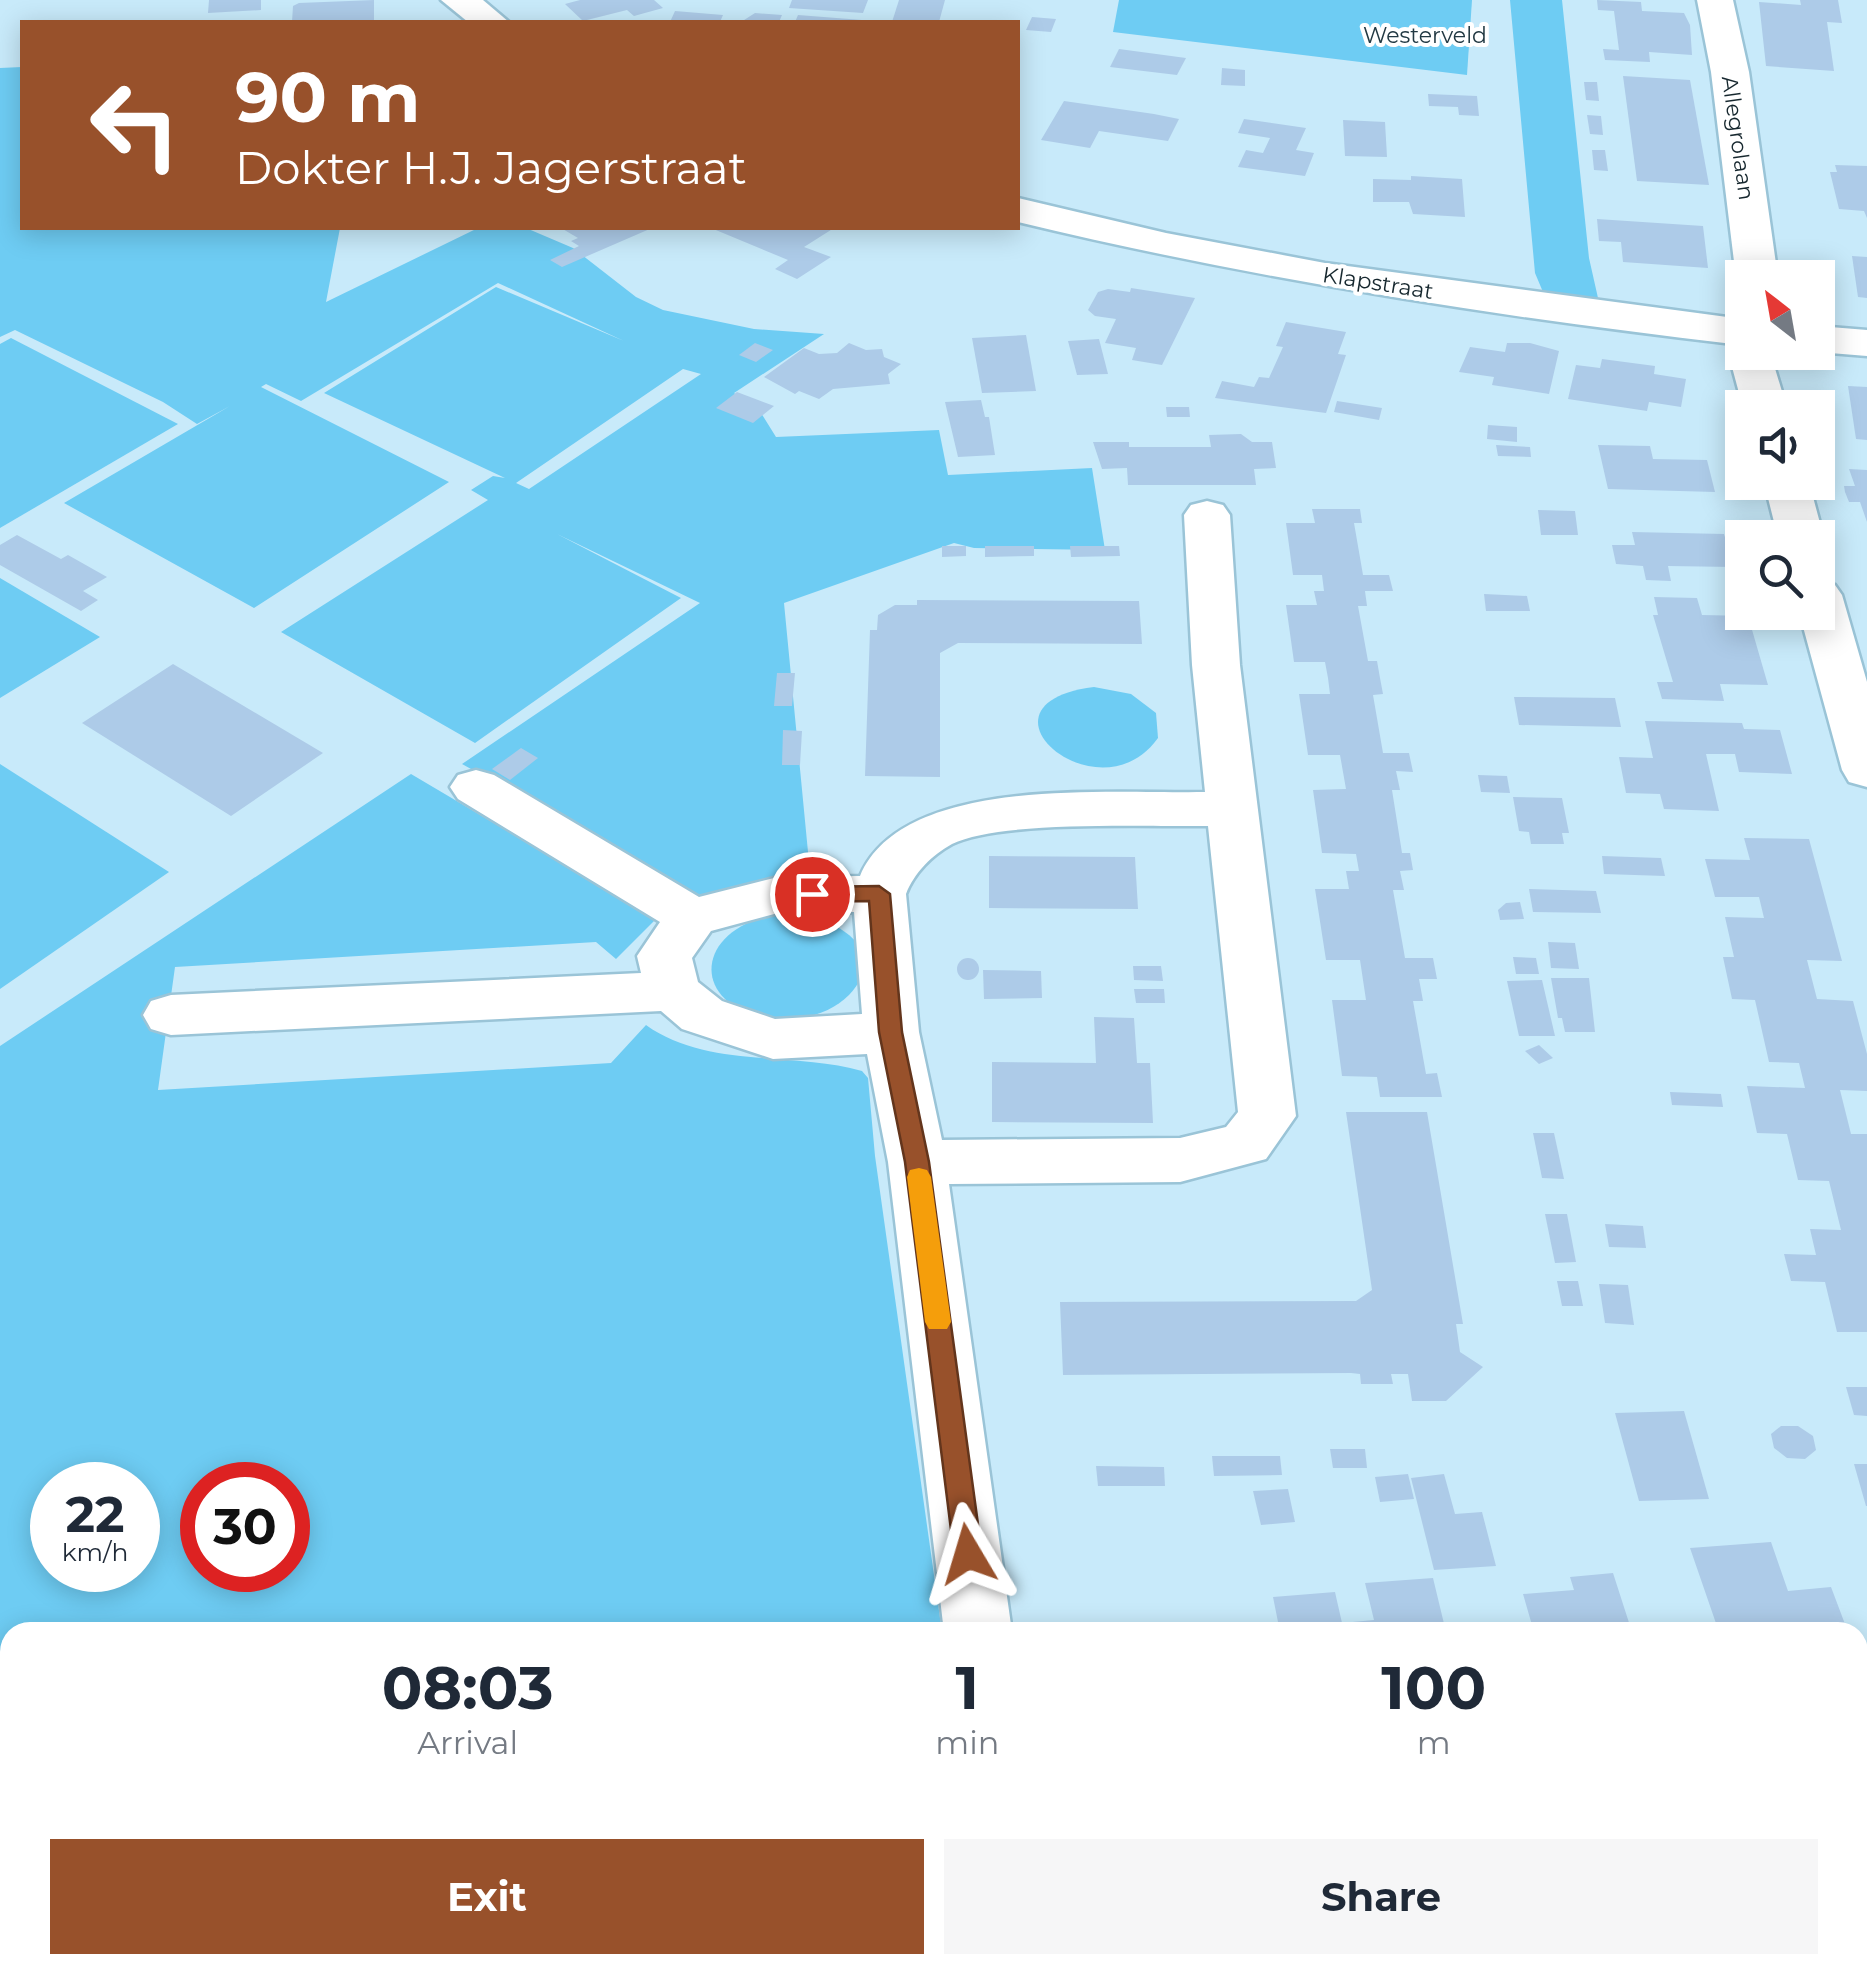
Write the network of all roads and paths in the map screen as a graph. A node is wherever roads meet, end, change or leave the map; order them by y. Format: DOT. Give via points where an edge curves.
graph roads {
  1 [pos="460,0"];
  2 [pos="1715,0"];
  3 [pos="488,20"];
  4 [pos="1020,210"];
  5 [pos="1755,260"];
  6 [pos="1725,330"];
  7 [pos="1835,340"];
  8 [pos="1867,343"];
  9 [pos="1207,515"];
  10 [pos="1828,630"];
  11 [pos="1867,770"];
  12 [pos="476,787"];
  13 [pos="1232,808"];
  14 [pos="879,894"];
  15 [pos="692,917"];
  16 [pos="673,991"];
  17 [pos="171,1016"];
  18 [pos="891,1032"];
  19 [pos="917,1162"];
  20 [pos="977,1622"];
  1 -- 3 [label="street"];
  2 -- 5 [label="street, Allegrolaan"];
  4 -- 6 [label="street, Klapstraat" via="1347,278"];
  7 -- 8 [label="street"];
  9 -- 13 [label="street"];
  10 -- 11 [label="street"];
  12 -- 15 [label="street"];
  13 -- 14 [label="street" via="998,814 934,832 891,865"];
  13 -- 19 [label="street" via="1267,1116 1244,1144 1180,1160"];
  14 -- 15 [label="street" via="778,895"];
  14 -- 18 [label="street"];
  15 -- 16 [label="street" via="664,956"];
  16 -- 17 [label="street"];
  16 -- 18 [label="street" via="702,1015 773,1038"];
  18 -- 19 [label="street"];
  19 -- 20 [label="street"];
}
